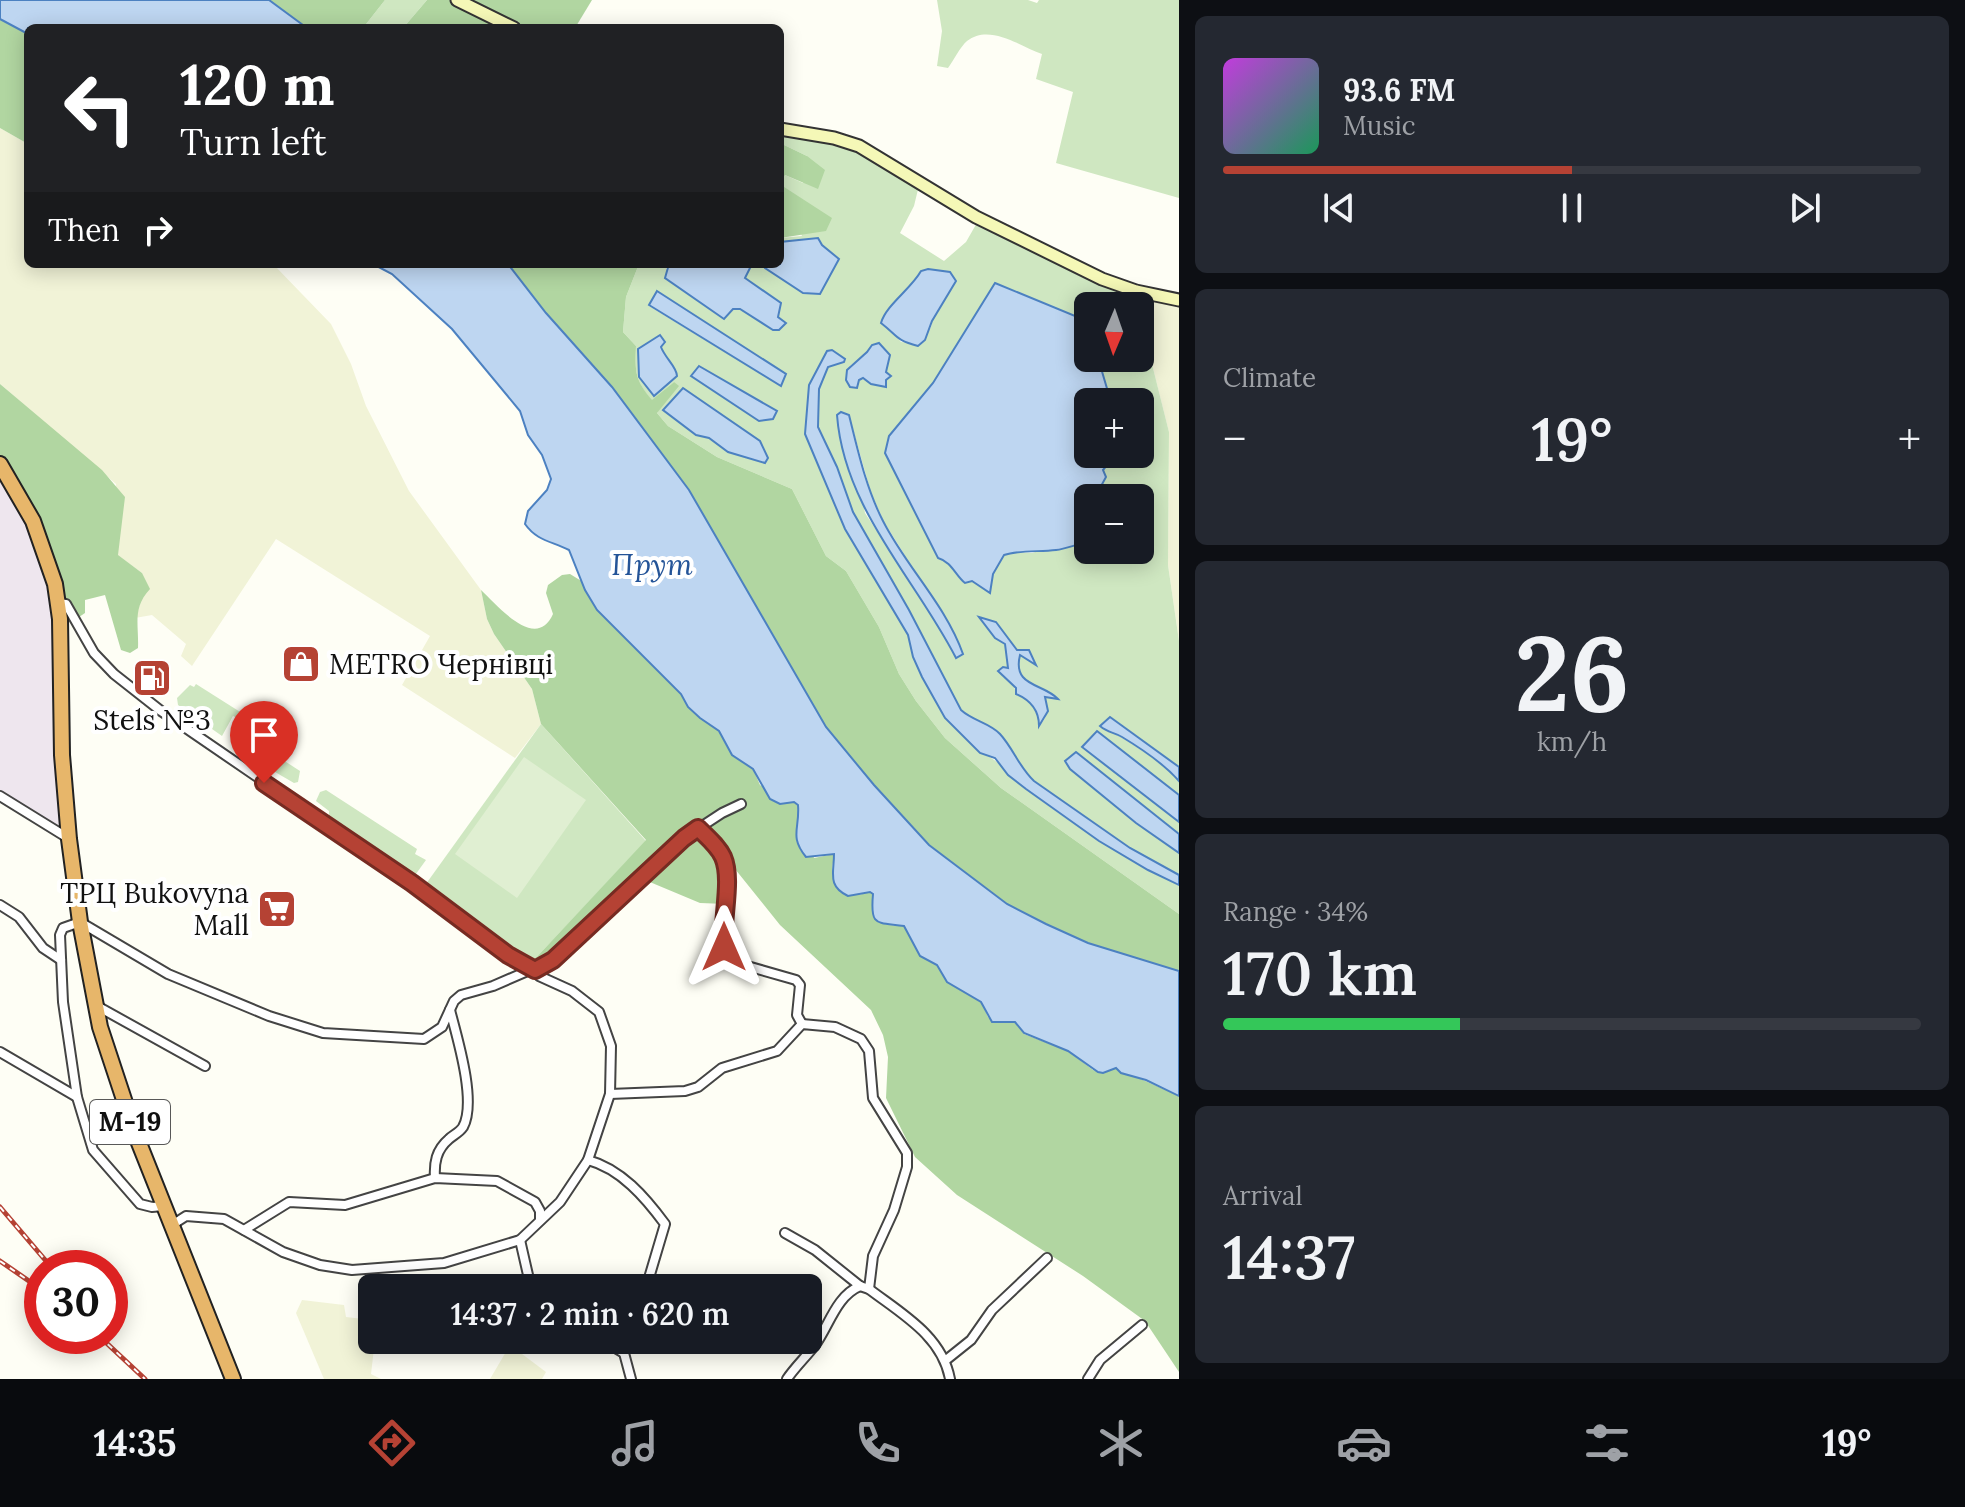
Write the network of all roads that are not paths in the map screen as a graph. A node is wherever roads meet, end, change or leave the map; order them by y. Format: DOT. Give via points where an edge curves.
graph roads {
  1 [pos="457,0"];
  2 [pos="506,24"];
  3 [pos="784,130"];
  4 [pos="1179,300"];
  5 [pos="0,464"];
  6 [pos="58,603"];
  7 [pos="0,796"];
  8 [pos="741,804"];
  9 [pos="698,828"];
  10 [pos="69,839"];
  11 [pos="0,905"];
  12 [pos="80,922"];
  13 [pos="61,960"];
  14 [pos="535,970"];
  15 [pos="95,1005"];
  16 [pos="450,1010"];
  17 [pos="802,1024"];
  18 [pos="0,1052"];
  19 [pos="205,1066"];
  20 [pos="610,1094"];
  21 [pos="77,1097"];
  22 [pos="588,1160"];
  23 [pos="435,1178"];
  24 [pos="163,1206"];
  25 [pos="540,1220"];
  26 [pos="171,1226"];
  27 [pos="244,1230"];
  28 [pos="785,1233"];
  29 [pos="520,1240"];
  30 [pos="1047,1258"];
  31 [pos="528,1274"];
  32 [pos="650,1274"];
  33 [pos="864,1287"];
  34 [pos="1142,1325"];
  35 [pos="624,1354"];
  36 [pos="946,1360"];
  37 [pos="233,1379"];
  38 [pos="631,1379"];
  39 [pos="787,1379"];
  40 [pos="950,1379"];
  41 [pos="1088,1379"];
  1 -- 2 [label="main road"];
  3 -- 4 [label="main road" via="859,146 976,217 1102,279"];
  5 -- 6 [label="highway, М-19" via="33,521"];
  6 -- 10 [label="highway, М-19"];
  6 -- 14 [label="street" via="66,604 94,653 161,711"];
  7 -- 10 [label="street"];
  8 -- 9 [label="street"];
  9 -- 14 [label="street" via="553,960"];
  9 -- 17 [label="street" via="724,858 722,929 728,956 796,980"];
  10 -- 12 [label="highway, М-19"];
  11 -- 13 [label="street"];
  12 -- 13 [label="street" via="63,928"];
  12 -- 15 [label="highway, М-19"];
  12 -- 16 [label="street" via="168,974 323,1033 424,1039 442,1027"];
  13 -- 21 [label="street"];
  14 -- 16 [label="street" via="461,995"];
  14 -- 20 [label="street" via="599,1012 611,1046"];
  15 -- 19 [label="street"];
  15 -- 24 [label="highway, М-19" via="121,1097"];
  16 -- 23 [label="street" via="466,1072 466,1116 436,1155"];
  17 -- 20 [label="street" via="777,1051 722,1068 698,1087"];
  17 -- 33 [label="street" via="835,1027 861,1039 869,1051 873,1098 907,1153 898,1198"];
  18 -- 21 [label="street"];
  20 -- 22 [label="street"];
  21 -- 24 [label="street" via="93,1150 109,1171 140,1204"];
  22 -- 25 [label="street" via="560,1202"];
  22 -- 32 [label="street" via="628,1182 665,1224"];
  23 -- 25 [label="street" via="497,1181 535,1202"];
  23 -- 27 [label="street" via="345,1205 289,1202"];
  24 -- 26 [label="highway, М-19"];
  25 -- 29 [label="street"];
  26 -- 27 [label="street" via="181,1217 193,1216 224,1219"];
  26 -- 37 [label="highway, М-19"];
  27 -- 29 [label="street" via="283,1252 352,1270 444,1263"];
  28 -- 33 [label="street"];
  29 -- 31 [label="street"];
  30 -- 36 [label="street"];
  33 -- 36 [label="street" via="926,1335"];
  33 -- 39 [label="street" via="852,1289 842,1300"];
  34 -- 41 [label="street" via="1100,1360"];
  35 -- 38 [label="street"];
  36 -- 40 [label="street"];
}
